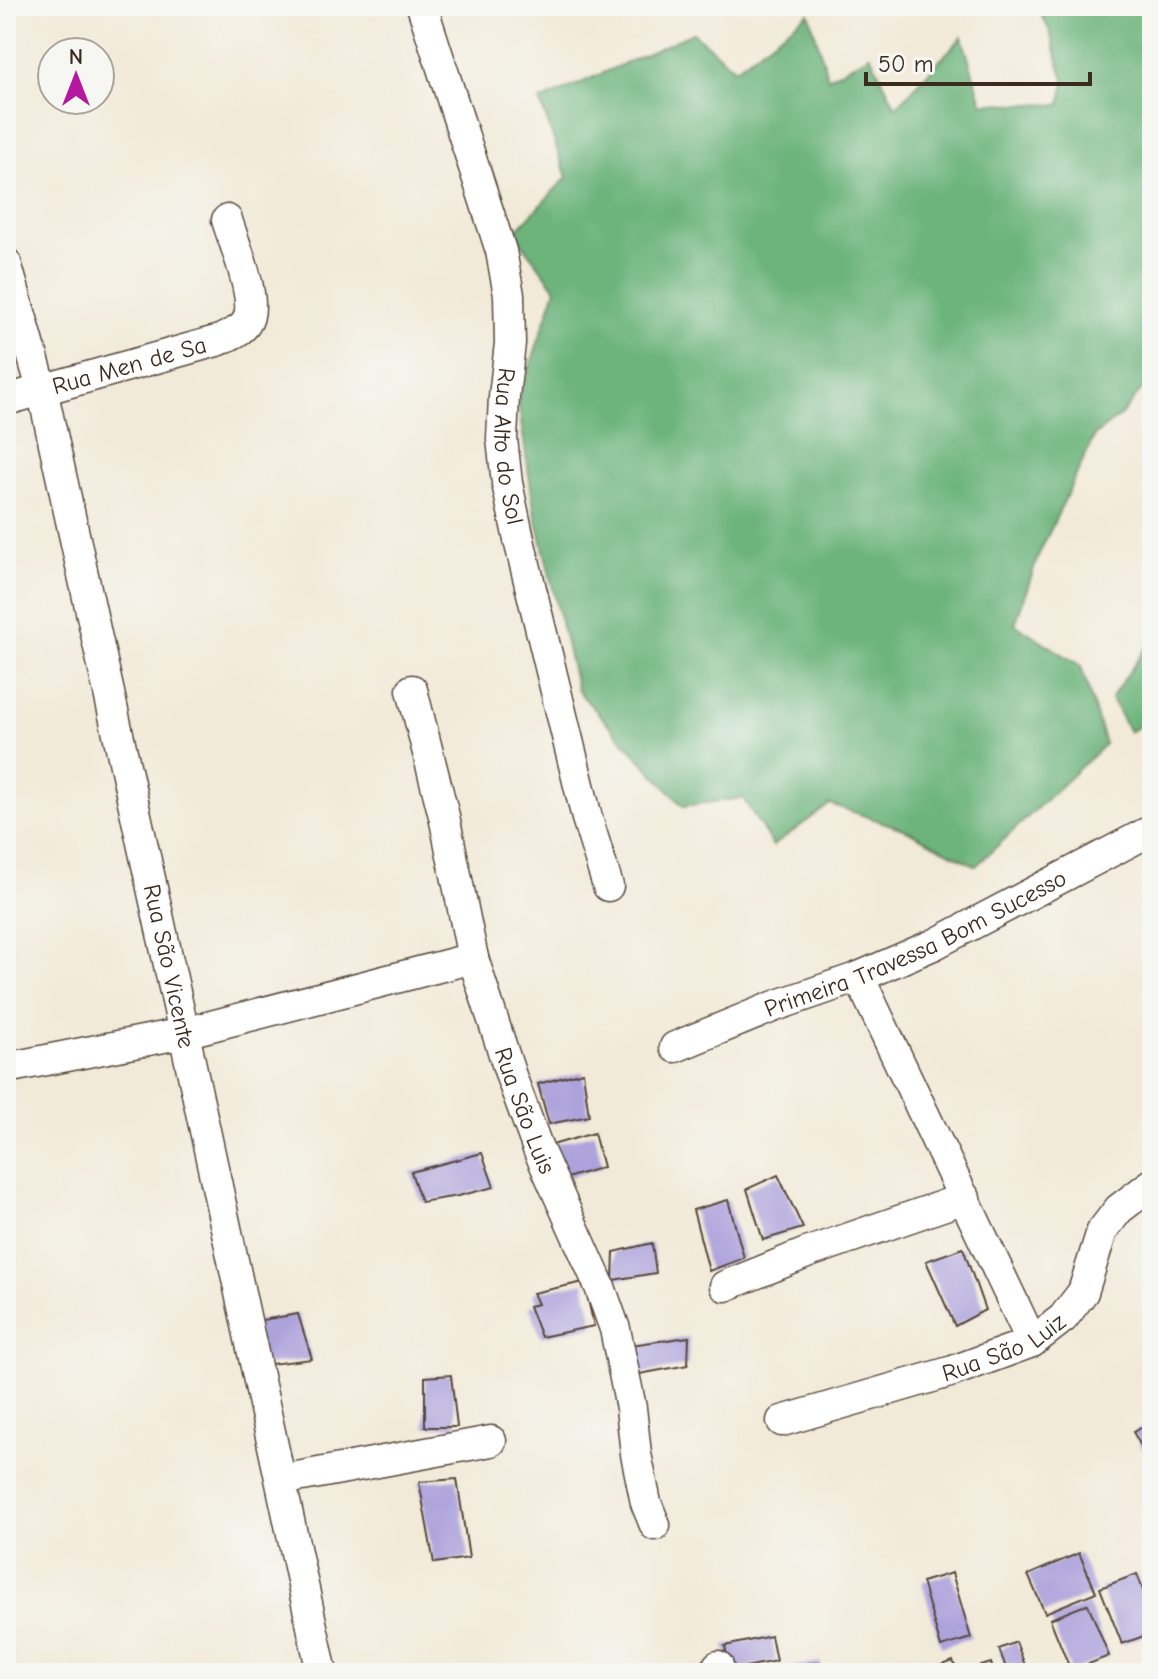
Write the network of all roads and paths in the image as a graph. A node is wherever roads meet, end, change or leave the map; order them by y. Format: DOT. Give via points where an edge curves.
graph roads {
  1 [pos="422,6"];
  2 [pos="227,220"];
  3 [pos="6,263"];
  4 [pos="42,389"];
  5 [pos="6,400"];
  6 [pos="412,690"];
  7 [pos="1152,830"];
  8 [pos="608,886"];
  9 [pos="473,958"];
  10 [pos="859,977"];
  11 [pos="184,1033"];
  12 [pos="675,1047"];
  13 [pos="6,1068"];
  14 [pos="1152,1184"];
  15 [pos="965,1198"];
  16 [pos="725,1286"];
  17 [pos="1032,1342"];
  18 [pos="782,1421"];
  19 [pos="491,1441"];
  20 [pos="281,1480"];
  21 [pos="655,1525"];
  22 [pos="322,1673"];
  1 -- 8 [label="street, Rua Alto do Sol" via="501,251 509,295 502,439 507,483"];
  2 -- 4 [label="street, Rua Men de Sa" via="249,292 248,320 239,330 220,340"];
  3 -- 4 [label="street, Rua São Vicente"];
  4 -- 5 [label="street, Rua Men de Sa"];
  4 -- 11 [label="street, Rua São Vicente"];
  6 -- 9 [label="street, Rua São Luis"];
  7 -- 10 [label="street, Primeira Travessa Bom Sucesso" via="935,944"];
  9 -- 11 [label="street"];
  9 -- 21 [label="street, Rua São Luis" via="538,1149 615,1329 646,1503"];
  10 -- 12 [label="street, Primeira Travessa Bom Sucesso"];
  10 -- 15 [label="street"];
  11 -- 13 [label="street"];
  11 -- 20 [label="street, Rua São Vicente"];
  14 -- 17 [label="street, Rua São Luiz" via="1119,1209 1102,1231 1083,1292 1063,1318"];
  15 -- 16 [label="street"];
  15 -- 17 [label="street"];
  17 -- 18 [label="street, Rua São Luiz"];
  19 -- 20 [label="street"];
  20 -- 22 [label="street, Rua São Vicente"];
}
